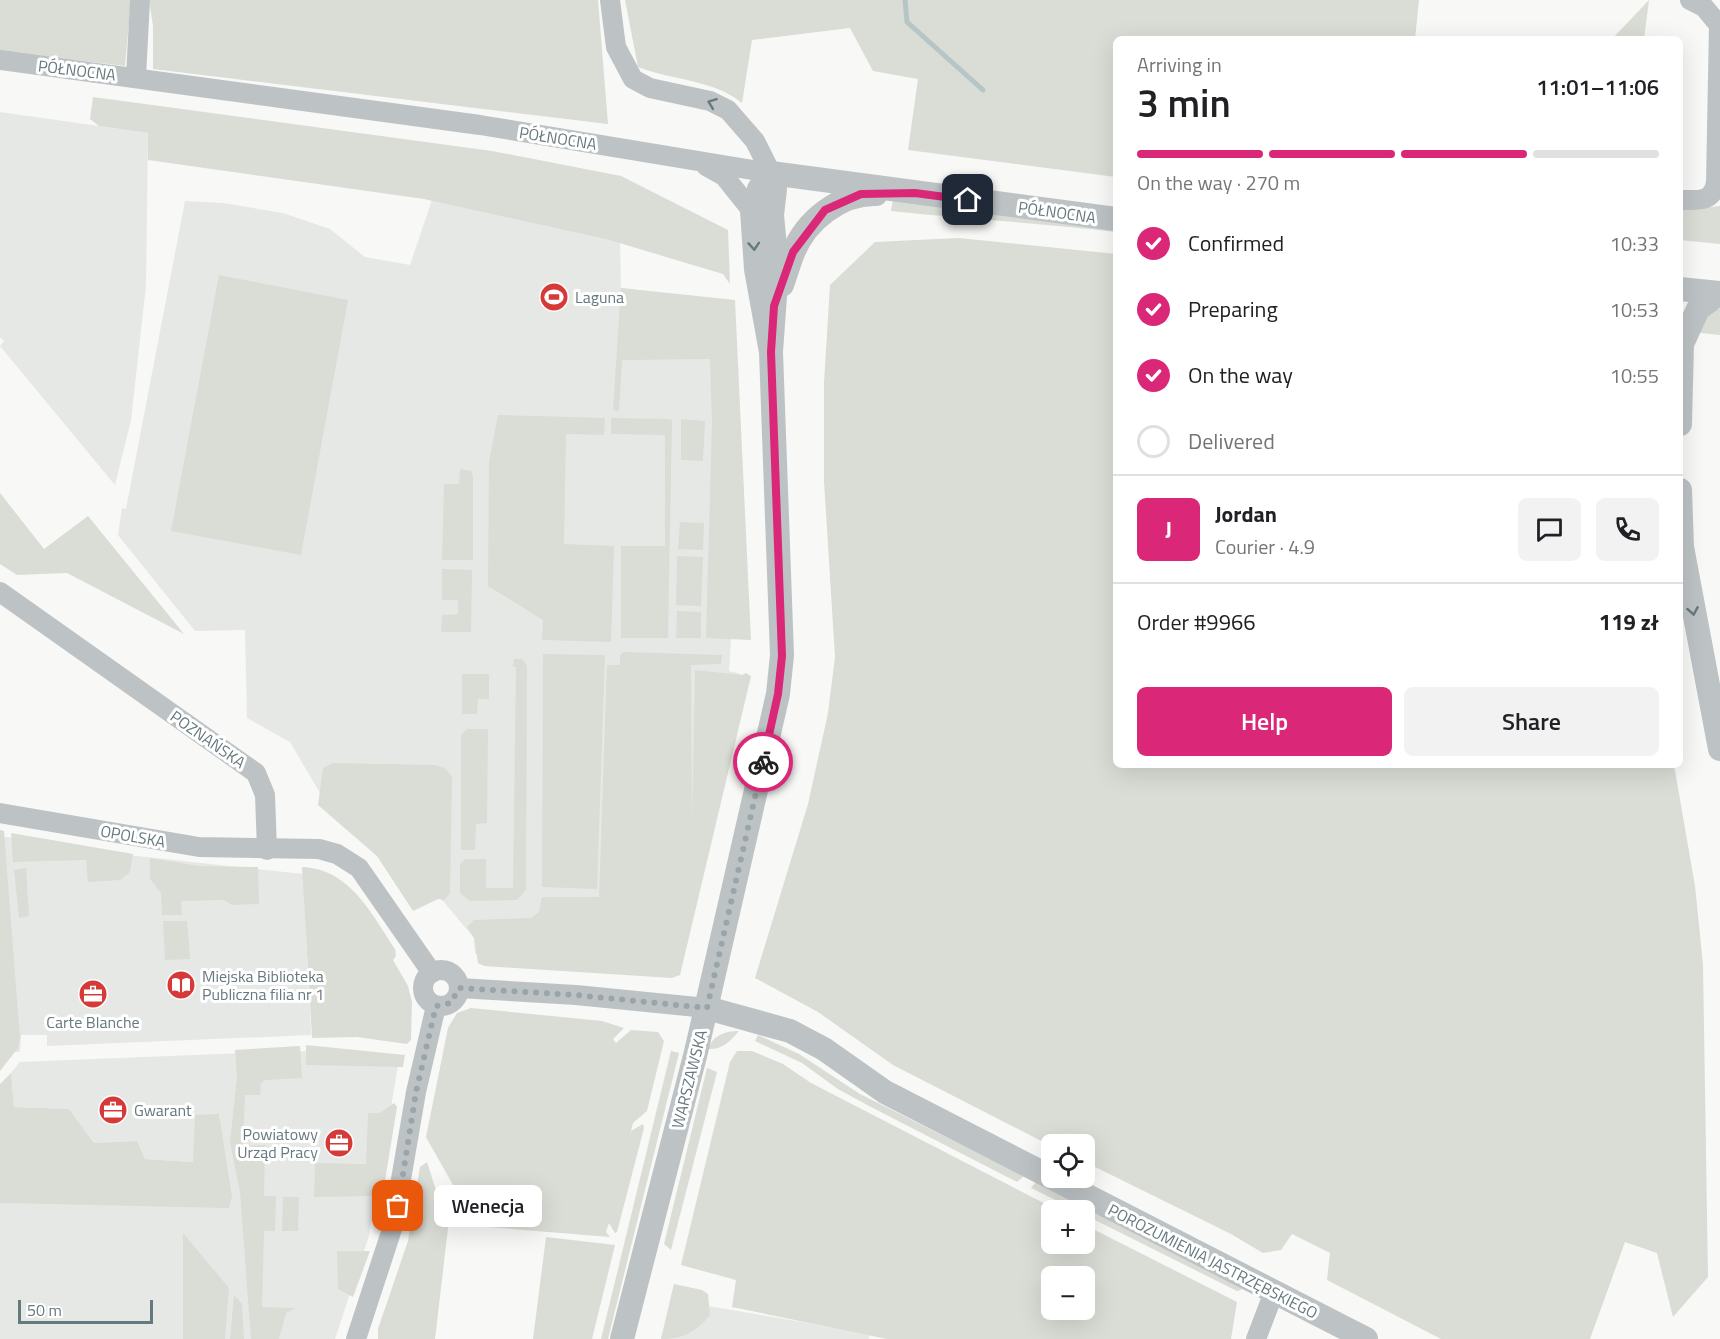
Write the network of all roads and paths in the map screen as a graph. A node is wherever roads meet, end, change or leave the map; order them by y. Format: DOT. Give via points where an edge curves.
graph roads {
  1 [pos="140,0"];
  2 [pos="610,0"];
  3 [pos="1690,0"];
  4 [pos="0,60"];
  5 [pos="136,77"];
  6 [pos="695,160"];
  7 [pos="771,172"];
  8 [pos="915,193"];
  9 [pos="1717,193"];
  10 [pos="1683,200"];
  11 [pos="752,211"];
  12 [pos="1113,219"];
  13 [pos="1683,289"];
  14 [pos="1720,293"];
  15 [pos="774,306"];
  16 [pos="1683,338"];
  17 [pos="771,352"];
  18 [pos="1683,552"];
  19 [pos="0,592"];
  20 [pos="1720,749"];
  21 [pos="0,813"];
  22 [pos="267,850"];
  23 [pos="432,973"];
  24 [pos="459,988"];
  25 [pos="436,1006"];
  26 [pos="707,1008"];
  27 [pos="1274,1292"];
  28 [pos="356,1339"];
  29 [pos="622,1339"];
  30 [pos="1256,1339"];
  31 [pos="1366,1339"];
  1 -- 5 [label="street"];
  7 -- 2 [label="street, one-way" via="755,141 728,110 710,101 650,88 633,79 616,47"];
  3 -- 9 [label="street" via="1704,7 1719,25"];
  4 -- 5 [label="street, PÓŁNOCNA"];
  5 -- 6 [label="street, PÓŁNOCNA" via="480,125"];
  6 -- 7 [label="street, PÓŁNOCNA"];
  6 -- 11 [label="street" via="724,176"];
  7 -- 8 [label="street, PÓŁNOCNA"];
  7 -- 11 [label="street, WARSZAWSKA" via="759,189"];
  7 -- 15 [label="street, WARSZAWSKA" via="777,268"];
  8 -- 12 [label="street, PÓŁNOCNA"];
  8 -- 15 [label="street" via="861,194 825,210 793,252"];
  9 -- 10 [label="street" via="1706,200"];
  11 -- 17 [label="street, WARSZAWSKA, one-way" via="756,269"];
  13 -- 14 [label="street"];
  14 -- 16 [label="street" via="1698,309"];
  15 -- 17 [label="street, WARSZAWSKA"];
  17 -- 26 [label="street, WARSZAWSKA" via="782,656 778,694"];
  18 -- 20 [label="street, one-way"];
  19 -- 22 [label="street, POZNAŃSKA" via="256,773 266,795"];
  21 -- 22 [label="street, OPOLSKA" via="199,847"];
  22 -- 23 [label="street" via="319,849 359,867"];
  23 -- 24 [label="street" via="450,973"];
  23 -- 25 [label="street" via="423,988 426,998"];
  24 -- 25 [label="street" via="451,1003"];
  24 -- 26 [label="street"];
  25 -- 28 [label="street" via="416,1092 393,1226"];
  26 -- 27 [label="street, POROZUMIENIA JASTRZĘBSKIEGO" via="790,1031 824,1049 885,1092"];
  26 -- 29 [label="street, WARSZAWSKA"];
  27 -- 30 [label="street"];
  27 -- 31 [label="street, POROZUMIENIA JASTRZĘBSKIEGO"];
}
